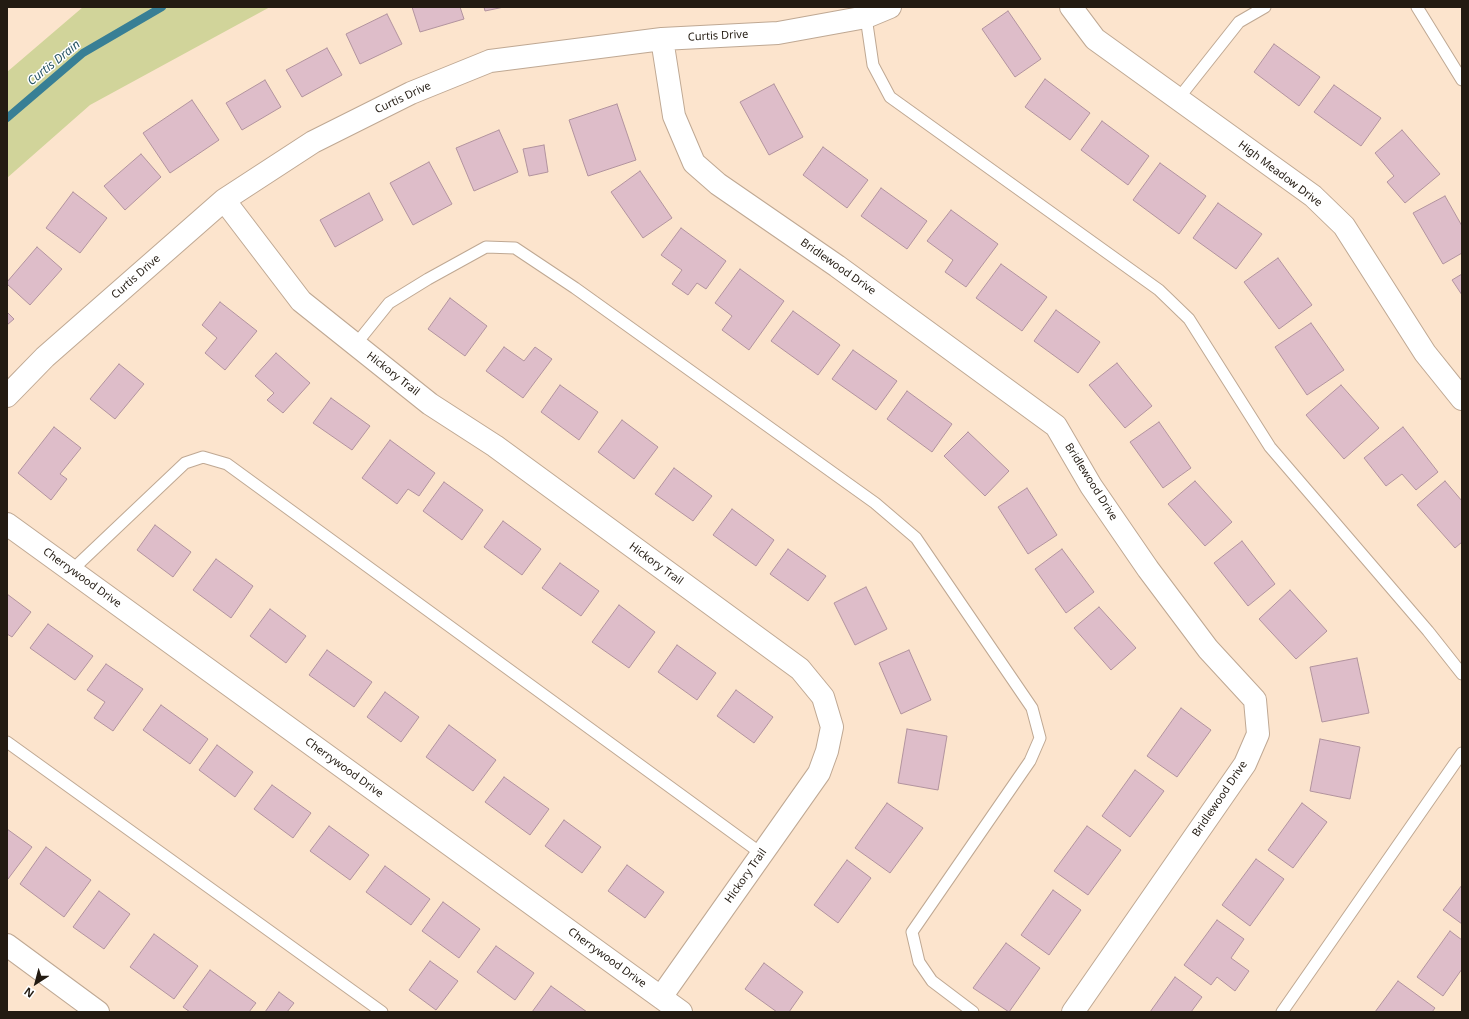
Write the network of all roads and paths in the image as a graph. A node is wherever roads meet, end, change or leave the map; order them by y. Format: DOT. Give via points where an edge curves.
graph roads {
  1 [pos="890,7"];
  2 [pos="1071,7"];
  3 [pos="1265,7"];
  4 [pos="1417,7"];
  5 [pos="866,16"];
  6 [pos="662,39"];
  7 [pos="1462,80"];
  8 [pos="1178,99"];
  9 [pos="224,200"];
  10 [pos="356,344"];
  11 [pos="7,396"];
  12 [pos="1462,399"];
  13 [pos="7,524"];
  14 [pos="71,571"];
  15 [pos="1462,674"];
  16 [pos="7,742"];
  17 [pos="1462,753"];
  18 [pos="762,854"];
  19 [pos="7,945"];
  20 [pos="661,997"];
  21 [pos="98,1012"];
  22 [pos="382,1012"];
  23 [pos="682,1012"];
  24 [pos="973,1012"];
  25 [pos="1073,1012"];
  26 [pos="1282,1012"];
  1 -- 5 [label="street, Curtis Drive"];
  2 -- 8 [label="street, High Meadow Drive" via="1095,39"];
  3 -- 8 [label="lane" via="1239,22"];
  4 -- 7 [label="lane"];
  5 -- 6 [label="street, Curtis Drive" via="778,33"];
  5 -- 15 [label="lane" via="873,65 890,97 1159,290 1189,319 1270,447"];
  6 -- 9 [label="street, Curtis Drive" via="490,62 411,93 313,142"];
  6 -- 25 [label="street, Bridlewood Drive" via="674,116 694,163 718,184 837,266 1056,426 1091,486 1148,568 1208,649 1255,700 1258,734 1245,764"];
  8 -- 12 [label="street, High Meadow Drive" via="1313,196 1344,226 1425,353"];
  9 -- 10 [label="street, Hickory Trail" via="301,301"];
  9 -- 11 [label="street, Curtis Drive" via="45,357"];
  10 -- 18 [label="street, Hickory Trail" via="430,404 495,446 800,668 823,697 832,728 819,773"];
  10 -- 24 [label="lane" via="389,303 428,279 486,247 515,248 575,288 875,503 916,538 1032,708 1040,738 1030,762 912,932 919,962 932,981"];
  13 -- 14 [label="street, Cherrywood Drive"];
  14 -- 18 [label="lane" via="185,463 203,457 227,464"];
  14 -- 20 [label="street, Cherrywood Drive"];
  16 -- 22 [label="lane"];
  17 -- 26 [label="lane"];
  18 -- 20 [label="street, Hickory Trail"];
  19 -- 21 [label="street"];
  20 -- 23 [label="street, Cherrywood Drive"];
}
